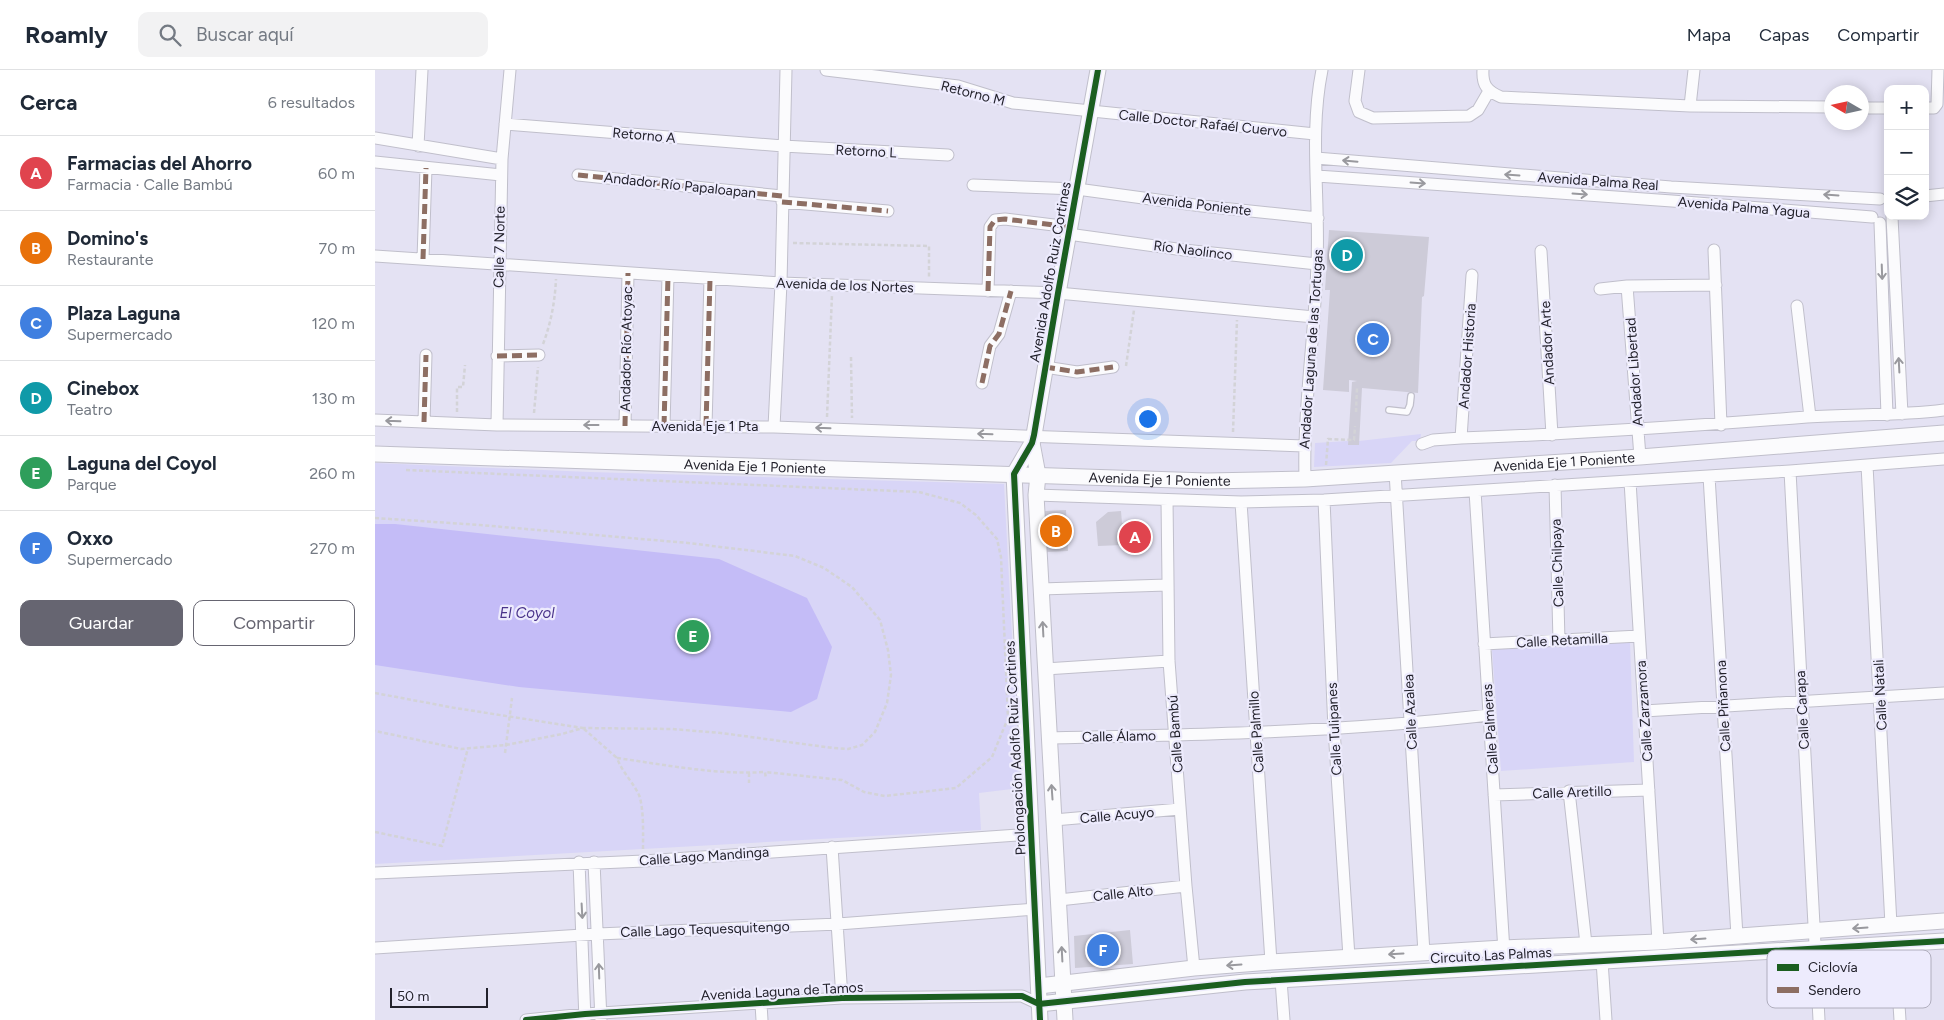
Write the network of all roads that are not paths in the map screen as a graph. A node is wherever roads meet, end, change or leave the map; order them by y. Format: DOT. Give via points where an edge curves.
graph roads {
  1 [pos="422,70"];
  2 [pos="510,70"];
  3 [pos="786,70"];
  4 [pos="826,70"];
  5 [pos="1098,70"];
  6 [pos="1322,70"];
  7 [pos="1359,70"];
  8 [pos="1483,70"];
  9 [pos="1695,70"];
  10 [pos="1938,70"];
  11 [pos="1489,91"];
  12 [pos="1690,106"];
  13 [pos="1824,108"];
  14 [pos="1869,108"];
  15 [pos="1884,108"];
  16 [pos="1930,108"];
  17 [pos="1091,111"];
  18 [pos="505,124"];
  19 [pos="1315,134"];
  20 [pos="375,138"];
  21 [pos="418,146"];
  22 [pos="783,146"];
  23 [pos="948,155"];
  24 [pos="1316,158"];
  25 [pos="502,159"];
  26 [pos="375,162"];
  27 [pos="426,168"];
  28 [pos="1490,173"];
  29 [pos="578,174"];
  30 [pos="501,175"];
  31 [pos="1317,176"];
  32 [pos="973,185"];
  33 [pos="1671,187"];
  34 [pos="1489,188"];
  35 [pos="1077,189"];
  36 [pos="1944,194"];
  37 [pos="1929,196"];
  38 [pos="782,199"];
  39 [pos="1884,200"];
  40 [pos="1672,201"];
  41 [pos="889,211"];
  42 [pos="1318,218"];
  43 [pos="1876,220"];
  44 [pos="1889,220"];
  45 [pos="1893,220"];
  46 [pos="1069,231"];
  47 [pos="1714,250"];
  48 [pos="1541,251"];
  49 [pos="375,256"];
  50 [pos="423,259"];
  51 [pos="498,264"];
  52 [pos="1317,264"];
  53 [pos="628,273"];
  54 [pos="1472,275"];
  55 [pos="668,276"];
  56 [pos="711,278"];
  57 [pos="781,283"];
  58 [pos="1716,285"];
  59 [pos="1627,286"];
  60 [pos="1600,289"];
  61 [pos="988,291"];
  62 [pos="1011,291"];
  63 [pos="1057,293"];
  64 [pos="1797,306"];
  65 [pos="1314,317"];
  66 [pos="426,355"];
  67 [pos="539,355"];
  68 [pos="497,356"];
  69 [pos="1045,367"];
  70 [pos="1113,368"];
  71 [pos="982,382"];
  72 [pos="1411,396"];
  73 [pos="1389,410"];
  74 [pos="1941,410"];
  75 [pos="1902,414"];
  76 [pos="1887,415"];
  77 [pos="1809,417"];
  78 [pos="375,420"];
  79 [pos="424,422"];
  80 [pos="497,424"];
  81 [pos="1721,425"];
  82 [pos="625,426"];
  83 [pos="664,426"];
  84 [pos="706,426"];
  85 [pos="774,427"];
  86 [pos="1638,430"];
  87 [pos="1942,433"];
  88 [pos="1552,435"];
  89 [pos="1461,438"];
  90 [pos="1033,439"];
  91 [pos="1422,444"];
  92 [pos="1304,446"];
  93 [pos="375,454"];
  94 [pos="1640,457"];
  95 [pos="1944,459"];
  96 [pos="1867,466"];
  97 [pos="1790,471"];
  98 [pos="1395,472"];
  99 [pos="1014,474"];
  100 [pos="1038,475"];
  101 [pos="1709,476"];
  102 [pos="1305,479"];
  103 [pos="1630,481"];
  104 [pos="1555,485"];
  105 [pos="1475,491"];
  106 [pos="1397,494"];
  107 [pos="1037,495"];
  108 [pos="1167,500"];
  109 [pos="1324,500"];
  110 [pos="1241,502"];
  111 [pos="1167,585"];
  112 [pos="1042,594"];
  113 [pos="1020,603"];
  114 [pos="1639,636"];
  115 [pos="1559,641"];
  116 [pos="1484,644"];
  117 [pos="1169,661"];
  118 [pos="1045,668"];
  119 [pos="1944,693"];
  120 [pos="1881,698"];
  121 [pos="1801,702"];
  122 [pos="1723,707"];
  123 [pos="1644,711"];
  124 [pos="1489,715"];
  125 [pos="1048,720"];
  126 [pos="1026,721"];
  127 [pos="1411,724"];
  128 [pos="1334,729"];
  129 [pos="1256,733"];
  130 [pos="1176,736"];
  131 [pos="1049,738"];
  132 [pos="1649,790"];
  133 [pos="1569,791"];
  134 [pos="1494,795"];
  135 [pos="1180,809"];
  136 [pos="1054,820"];
  137 [pos="1032,834"];
  138 [pos="832,847"];
  139 [pos="579,862"];
  140 [pos="594,862"];
  141 [pos="375,873"];
  142 [pos="1186,886"];
  143 [pos="1059,900"];
  144 [pos="1036,909"];
  145 [pos="1944,921"];
  146 [pos="838,924"];
  147 [pos="1891,925"];
  148 [pos="1814,931"];
  149 [pos="598,934"];
  150 [pos="583,935"];
  151 [pos="1737,936"];
  152 [pos="1944,940"];
  153 [pos="1658,942"];
  154 [pos="1586,944"];
  155 [pos="1895,944"];
  156 [pos="375,948"];
  157 [pos="1503,948"];
  158 [pos="1815,949"];
  159 [pos="1796,950"];
  160 [pos="1895,950"];
  161 [pos="1767,951"];
  162 [pos="1424,953"];
  163 [pos="1349,957"];
  164 [pos="1602,960"];
  165 [pos="1271,962"];
  166 [pos="1505,967"];
  167 [pos="1195,968"];
  168 [pos="1281,980"];
  169 [pos="1063,982"];
  170 [pos="1039,986"];
  171 [pos="1022,996"];
  172 [pos="842,998"];
  173 [pos="1064,1002"];
  174 [pos="761,1004"];
  175 [pos="1039,1004"];
  176 [pos="679,1015"];
  177 [pos="585,1017"];
  178 [pos="601,1017"];
  179 [pos="526,1020"];
  180 [pos="762,1020"];
  181 [pos="1040,1020"];
  182 [pos="1065,1020"];
  183 [pos="1284,1020"];
  184 [pos="1606,1020"];
  1 -- 21 [label="street"];
  2 -- 18 [label="street, Calle 7 Norte"];
  3 -- 22 [label="street"];
  4 -- 17 [label="street, Retorno M" via="958,86 1013,103"];
  5 -- 17 [label="street, Avenida Adolfo Ruiz Cortines"];
  6 -- 19 [label="street, Andador Laguna de las Tortugas"];
  7 -- 11 [label="street" via="1355,101 1359,112 1373,118 1469,116 1478,110"];
  8 -- 11 [label="street" via="1482,80"];
  9 -- 12 [label="street"];
  10 -- 16 [label="street" via="1937,104"];
  11 -- 12 [label="street" via="1501,97"];
  12 -- 13 [label="street"];
  14 -- 15 [label="street"];
  17 -- 19 [label="street, Calle Doctor Rafaél Cuervo"];
  17 -- 35 [label="street, Avenida Adolfo Ruiz Cortines"];
  18 -- 22 [label="street, Retorno A"];
  18 -- 25 [label="street, Calle 7 Norte"];
  19 -- 24 [label="street, Andador Laguna de las Tortugas"];
  20 -- 21 [label="street"];
  21 -- 25 [label="street"];
  22 -- 23 [label="street, Retorno L"];
  22 -- 38 [label="street"];
  28 -- 24 [label="street, Avenida Palma Real, one-way"];
  24 -- 31 [label="street, Andador Laguna de las Tortugas"];
  25 -- 30 [label="street, Calle 7 Norte"];
  26 -- 27 [label="street"];
  27 -- 30 [label="street"];
  27 -- 50 [label="street"];
  33 -- 28 [label="street, Avenida Palma Real, one-way"];
  28 -- 34 [label="street"];
  29 -- 38 [label="street, Andador Río Papaloapan"];
  30 -- 51 [label="street, Calle 7 Norte"];
  31 -- 34 [label="street, Avenida Palma Yagua, one-way"];
  31 -- 42 [label="street, Andador Laguna de las Tortugas"];
  32 -- 35 [label="street"];
  39 -- 33 [label="street, Avenida Palma Real, one-way"];
  33 -- 40 [label="street"];
  34 -- 40 [label="street, Avenida Palma Yagua, one-way"];
  35 -- 42 [label="street, Avenida Poniente"];
  35 -- 46 [label="street, Avenida Adolfo Ruiz Cortines"];
  36 -- 37 [label="street"];
  38 -- 41 [label="street, Andador Río Papaloapan"];
  38 -- 57 [label="street"];
  39 -- 43 [label="street" via="1871,206"];
  40 -- 43 [label="street, Avenida Palma Yagua"];
  42 -- 52 [label="street, Andador Laguna de las Tortugas"];
  43 -- 44 [label="street"];
  43 -- 76 [label="street, one-way"];
  75 -- 45 [label="street, one-way"];
  46 -- 52 [label="street, Río Naolinco" via="1184,250"];
  46 -- 61 [label="street, Río Naolinco" via="995,220 990,227"];
  46 -- 63 [label="street, Avenida Adolfo Ruiz Cortines"];
  47 -- 58 [label="street"];
  48 -- 88 [label="street, Andador Arte"];
  49 -- 50 [label="street, Avenida de los Nortes"];
  50 -- 51 [label="street, Avenida de los Nortes"];
  51 -- 53 [label="street, Avenida de los Nortes"];
  51 -- 68 [label="street, Calle 7 Norte"];
  52 -- 65 [label="street, Andador Laguna de las Tortugas"];
  53 -- 55 [label="street, Avenida de los Nortes"];
  53 -- 82 [label="street, Andador Río Atoyac"];
  54 -- 89 [label="street, Andador Historia"];
  55 -- 56 [label="street, Avenida de los Nortes"];
  55 -- 83 [label="street"];
  56 -- 57 [label="street, Avenida de los Nortes"];
  56 -- 84 [label="street"];
  57 -- 61 [label="street, Avenida de los Nortes"];
  57 -- 85 [label="street"];
  58 -- 59 [label="street"];
  58 -- 81 [label="street"];
  59 -- 60 [label="street"];
  59 -- 86 [label="street, Andador Libertad"];
  61 -- 62 [label="street, Avenida de los Nortes"];
  62 -- 63 [label="street, Avenida de los Nortes"];
  62 -- 71 [label="street" via="999,334 990,346"];
  63 -- 65 [label="street, Avenida de los Nortes"];
  63 -- 69 [label="street, Avenida Adolfo Ruiz Cortines"];
  64 -- 77 [label="street"];
  65 -- 92 [label="street, Andador Laguna de las Tortugas"];
  66 -- 79 [label="street"];
  67 -- 68 [label="street"];
  68 -- 80 [label="street, Calle 7 Norte"];
  69 -- 70 [label="street" via="1077,372"];
  69 -- 90 [label="street, Avenida Adolfo Ruiz Cortines"];
  72 -- 73 [label="lane" via="1407,412"];
  74 -- 75 [label="street, Avenida Eje 1 Poniente"];
  74 -- 87 [label="street"];
  75 -- 76 [label="street, Avenida Eje 1 Poniente"];
  76 -- 77 [label="street, Avenida Eje 1 Poniente"];
  77 -- 81 [label="street, Avenida Eje 1 Poniente"];
  79 -- 78 [label="street, Avenida Eje 1 Pta, one-way"];
  79 -- 80 [label="street, Avenida Eje 1 Pta"];
  82 -- 80 [label="street, Avenida Eje 1 Pta, one-way"];
  81 -- 86 [label="street, Avenida Eje 1 Poniente"];
  82 -- 83 [label="street, Avenida Eje 1 Pta"];
  83 -- 84 [label="street, Avenida Eje 1 Pta"];
  84 -- 85 [label="street, Avenida Eje 1 Pta"];
  90 -- 85 [label="street, Avenida Eje 1 Pta, one-way"];
  86 -- 88 [label="street, Avenida Eje 1 Poniente"];
  86 -- 94 [label="street, Andador Libertad"];
  87 -- 94 [label="street, Avenida Eje 1 Poniente"];
  88 -- 89 [label="street, Avenida Eje 1 Poniente"];
  89 -- 91 [label="street, Avenida Eje 1 Poniente"];
  90 -- 92 [label="street, Avenida Eje 1 Pta"];
  90 -- 99 [label="street, Avenida Adolfo Ruiz Cortines"];
  90 -- 100 [label="street, Avenida Adolfo Ruiz Cortines"];
  92 -- 102 [label="street, Andador Laguna de las Tortugas"];
  93 -- 99 [label="street, Avenida Eje 1 Poniente"];
  94 -- 98 [label="street, Avenida Eje 1 Poniente"];
  95 -- 96 [label="street, Avenida Eje 1 Poniente"];
  96 -- 97 [label="street, Avenida Eje 1 Poniente"];
  96 -- 120 [label="street, Calle Natali"];
  97 -- 101 [label="street, Avenida Eje 1 Poniente"];
  97 -- 121 [label="street, Calle Carapa"];
  98 -- 102 [label="street, Avenida Eje 1 Poniente"];
  98 -- 106 [label="street, Calle Azalea"];
  99 -- 100 [label="street, Avenida Eje 1 Poniente"];
  99 -- 113 [label="street, Prolongación Adolfo Ruiz Cortines"];
  100 -- 102 [label="street, Avenida Eje 1 Poniente" via="1207,481"];
  100 -- 107 [label="street"];
  101 -- 103 [label="street, Avenida Eje 1 Poniente"];
  101 -- 122 [label="street, Calle Piñanona"];
  103 -- 104 [label="street, Avenida Eje 1 Poniente"];
  103 -- 114 [label="street, Calle Zarzamora"];
  104 -- 105 [label="street, Avenida Eje 1 Poniente"];
  104 -- 115 [label="street, Calle Chilpaya"];
  105 -- 106 [label="street, Avenida Eje 1 Poniente"];
  105 -- 116 [label="street, Calle Palmeras"];
  106 -- 109 [label="street, Avenida Eje 1 Poniente"];
  106 -- 127 [label="street, Calle Azalea"];
  107 -- 108 [label="street, Avenida Eje 1 Poniente"];
  107 -- 112 [label="street"];
  108 -- 110 [label="street, Avenida Eje 1 Poniente"];
  108 -- 111 [label="street, Calle Bambú"];
  109 -- 110 [label="street, Avenida Eje 1 Poniente"];
  109 -- 128 [label="street, Calle Tulipanes"];
  110 -- 129 [label="street, Calle Palmillo"];
  111 -- 112 [label="street"];
  111 -- 117 [label="street, Calle Bambú"];
  112 -- 113 [label="street"];
  118 -- 112 [label="street, one-way"];
  113 -- 126 [label="street, Prolongación Adolfo Ruiz Cortines"];
  114 -- 115 [label="street, Calle Retamilla"];
  114 -- 123 [label="street, Calle Zarzamora"];
  115 -- 116 [label="street, Calle Retamilla"];
  116 -- 124 [label="street, Calle Palmeras"];
  117 -- 118 [label="street"];
  117 -- 130 [label="street, Calle Bambú"];
  118 -- 125 [label="street"];
  119 -- 120 [label="street"];
  120 -- 121 [label="street"];
  120 -- 147 [label="street, Calle Natali"];
  121 -- 122 [label="street"];
  121 -- 148 [label="street, Calle Carapa"];
  122 -- 123 [label="street"];
  122 -- 151 [label="street, Calle Piñanona"];
  123 -- 132 [label="street, Calle Zarzamora"];
  124 -- 127 [label="street, Calle Álamo"];
  124 -- 134 [label="street, Calle Palmeras"];
  125 -- 126 [label="street"];
  125 -- 131 [label="street"];
  126 -- 137 [label="street, Prolongación Adolfo Ruiz Cortines"];
  127 -- 128 [label="street, Calle Álamo"];
  127 -- 162 [label="street, Calle Azalea"];
  128 -- 129 [label="street, Calle Álamo"];
  128 -- 163 [label="street, Calle Tulipanes"];
  129 -- 130 [label="street, Calle Álamo"];
  129 -- 165 [label="street, Calle Palmillo"];
  130 -- 131 [label="street, Calle Álamo"];
  130 -- 135 [label="street, Calle Bambú"];
  136 -- 131 [label="street, one-way"];
  132 -- 133 [label="street, Calle Aretillo"];
  132 -- 153 [label="street, Calle Zarzamora"];
  133 -- 134 [label="street, Calle Aretillo"];
  133 -- 154 [label="street"];
  134 -- 157 [label="street, Calle Palmeras"];
  135 -- 136 [label="street, Calle Acuyo"];
  135 -- 142 [label="street, Calle Bambú"];
  136 -- 143 [label="street"];
  137 -- 138 [label="street, Calle Lago Mandinga"];
  137 -- 144 [label="street, Prolongación Adolfo Ruiz Cortines"];
  138 -- 140 [label="street, Calle Lago Mandinga"];
  138 -- 146 [label="street"];
  139 -- 140 [label="street, Calle Lago Mandinga"];
  139 -- 141 [label="street, Calle Lago Mandinga"];
  139 -- 150 [label="street, one-way"];
  140 -- 149 [label="street"];
  142 -- 143 [label="street, Calle Alto"];
  142 -- 167 [label="street, Calle Bambú"];
  169 -- 143 [label="street, one-way"];
  144 -- 146 [label="street, Calle Lago Tequesquitengo"];
  144 -- 170 [label="street, Prolongación Adolfo Ruiz Cortines"];
  145 -- 147 [label="street, Circuito Las Palmas"];
  146 -- 149 [label="street, Calle Lago Tequesquitengo"];
  146 -- 172 [label="street"];
  147 -- 148 [label="street, Circuito Las Palmas, one-way"];
  148 -- 151 [label="street, Circuito Las Palmas"];
  148 -- 158 [label="street, Calle Carapa"];
  149 -- 150 [label="street, Calle Lago Tequesquitengo"];
  178 -- 149 [label="street, one-way"];
  150 -- 156 [label="street, Calle Lago Tequesquitengo"];
  150 -- 177 [label="street"];
  151 -- 153 [label="street, Circuito Las Palmas, one-way"];
  152 -- 155 [label="street, Circuito Las Palmas"];
  153 -- 154 [label="street, Circuito Las Palmas"];
  154 -- 157 [label="street, Circuito Las Palmas"];
  155 -- 158 [label="street, Circuito Las Palmas"];
  155 -- 160 [label="street"];
  157 -- 162 [label="street, Circuito Las Palmas"];
  157 -- 166 [label="street, Calle Palmeras"];
  158 -- 159 [label="street, Circuito Las Palmas"];
  161 -- 164 [label="street, Circuito Las Palmas"];
  162 -- 163 [label="street, Circuito Las Palmas, one-way"];
  163 -- 165 [label="street, Circuito Las Palmas"];
  164 -- 166 [label="street, Circuito Las Palmas"];
  164 -- 184 [label="street"];
  165 -- 167 [label="street, Circuito Las Palmas, one-way"];
  166 -- 168 [label="street, Circuito Las Palmas"];
  167 -- 169 [label="street, Circuito Las Palmas"];
  168 -- 173 [label="street, Circuito Las Palmas" via="1215,984"];
  168 -- 183 [label="street"];
  169 -- 170 [label="street, Circuito Las Palmas"];
  169 -- 173 [label="street"];
  170 -- 171 [label="street, Avenida Laguna de Tamos"];
  170 -- 175 [label="street, Prolongación Adolfo Ruiz Cortines"];
  171 -- 172 [label="street, Avenida Laguna de Tamos"];
  171 -- 175 [label="street, Avenida Laguna de Tamos"];
  172 -- 174 [label="street, Avenida Laguna de Tamos"];
  173 -- 175 [label="street, Circuito Las Palmas"];
  173 -- 182 [label="street"];
  174 -- 176 [label="street, Avenida Laguna de Tamos"];
  174 -- 180 [label="street"];
  175 -- 181 [label="street, Prolongación Adolfo Ruiz Cortines"];
  176 -- 178 [label="street, Avenida Laguna de Tamos"];
  177 -- 178 [label="street, Avenida Laguna de Tamos"];
  177 -- 179 [label="street, Avenida Laguna de Tamos"];
}
